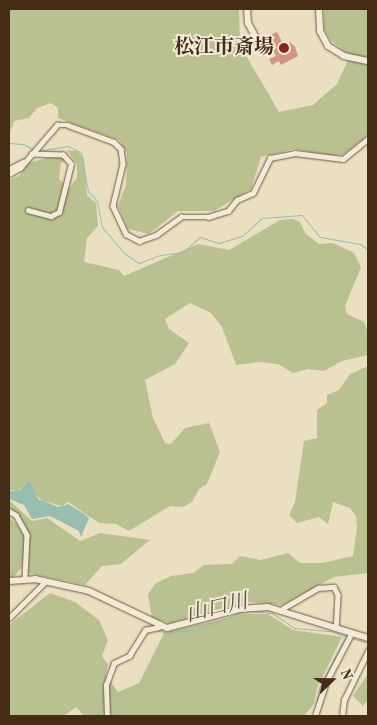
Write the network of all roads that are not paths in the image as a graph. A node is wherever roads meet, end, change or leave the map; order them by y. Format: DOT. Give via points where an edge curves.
graph roads {
  1 [pos="247,9"];
  2 [pos="319,9"];
  3 [pos="259,44"];
  4 [pos="368,61"];
  5 [pos="368,139"];
  6 [pos="33,152"];
  7 [pos="27,161"];
  8 [pos="9,169"];
  9 [pos="9,174"];
  10 [pos="28,210"];
  11 [pos="9,512"];
  12 [pos="25,578"];
  13 [pos="9,581"];
  14 [pos="46,581"];
  15 [pos="282,609"];
  16 [pos="9,618"];
  17 [pos="159,627"];
  18 [pos="336,628"];
  19 [pos="349,636"];
  20 [pos="368,638"];
  21 [pos="368,651"];
  22 [pos="106,716"];
  23 [pos="315,716"];
  24 [pos="342,716"];
  1 -- 3 [label="main road" via="248,23"];
  2 -- 4 [label="main road" via="320,31 328,46 344,56"];
  5 -- 6 [label="street" via="343,160 295,153 270,158 264,164 253,193 237,200 228,210 208,217 181,216 156,236 139,241 126,234 114,206 122,172 118,145 62,125 50,130"];
  6 -- 7 [label="street"];
  6 -- 10 [label="street" via="64,155 71,164 57,214"];
  7 -- 8 [label="street"];
  7 -- 9 [label="street"];
  11 -- 12 [label="street" via="16,514 27,535"];
  12 -- 13 [label="main road"];
  12 -- 14 [label="main road"];
  14 -- 16 [label="street"];
  14 -- 17 [label="main road" via="96,593"];
  15 -- 17 [label="main road" via="249,608 188,625"];
  15 -- 18 [label="main road"];
  15 -- 18 [label="street" via="318,588 334,587 338,595"];
  17 -- 22 [label="street" via="145,630 133,652 114,664 106,685"];
  18 -- 19 [label="main road"];
  19 -- 20 [label="main road"];
  19 -- 23 [label="street" via="326,680"];
  21 -- 24 [label="street" via="344,700"];
}
